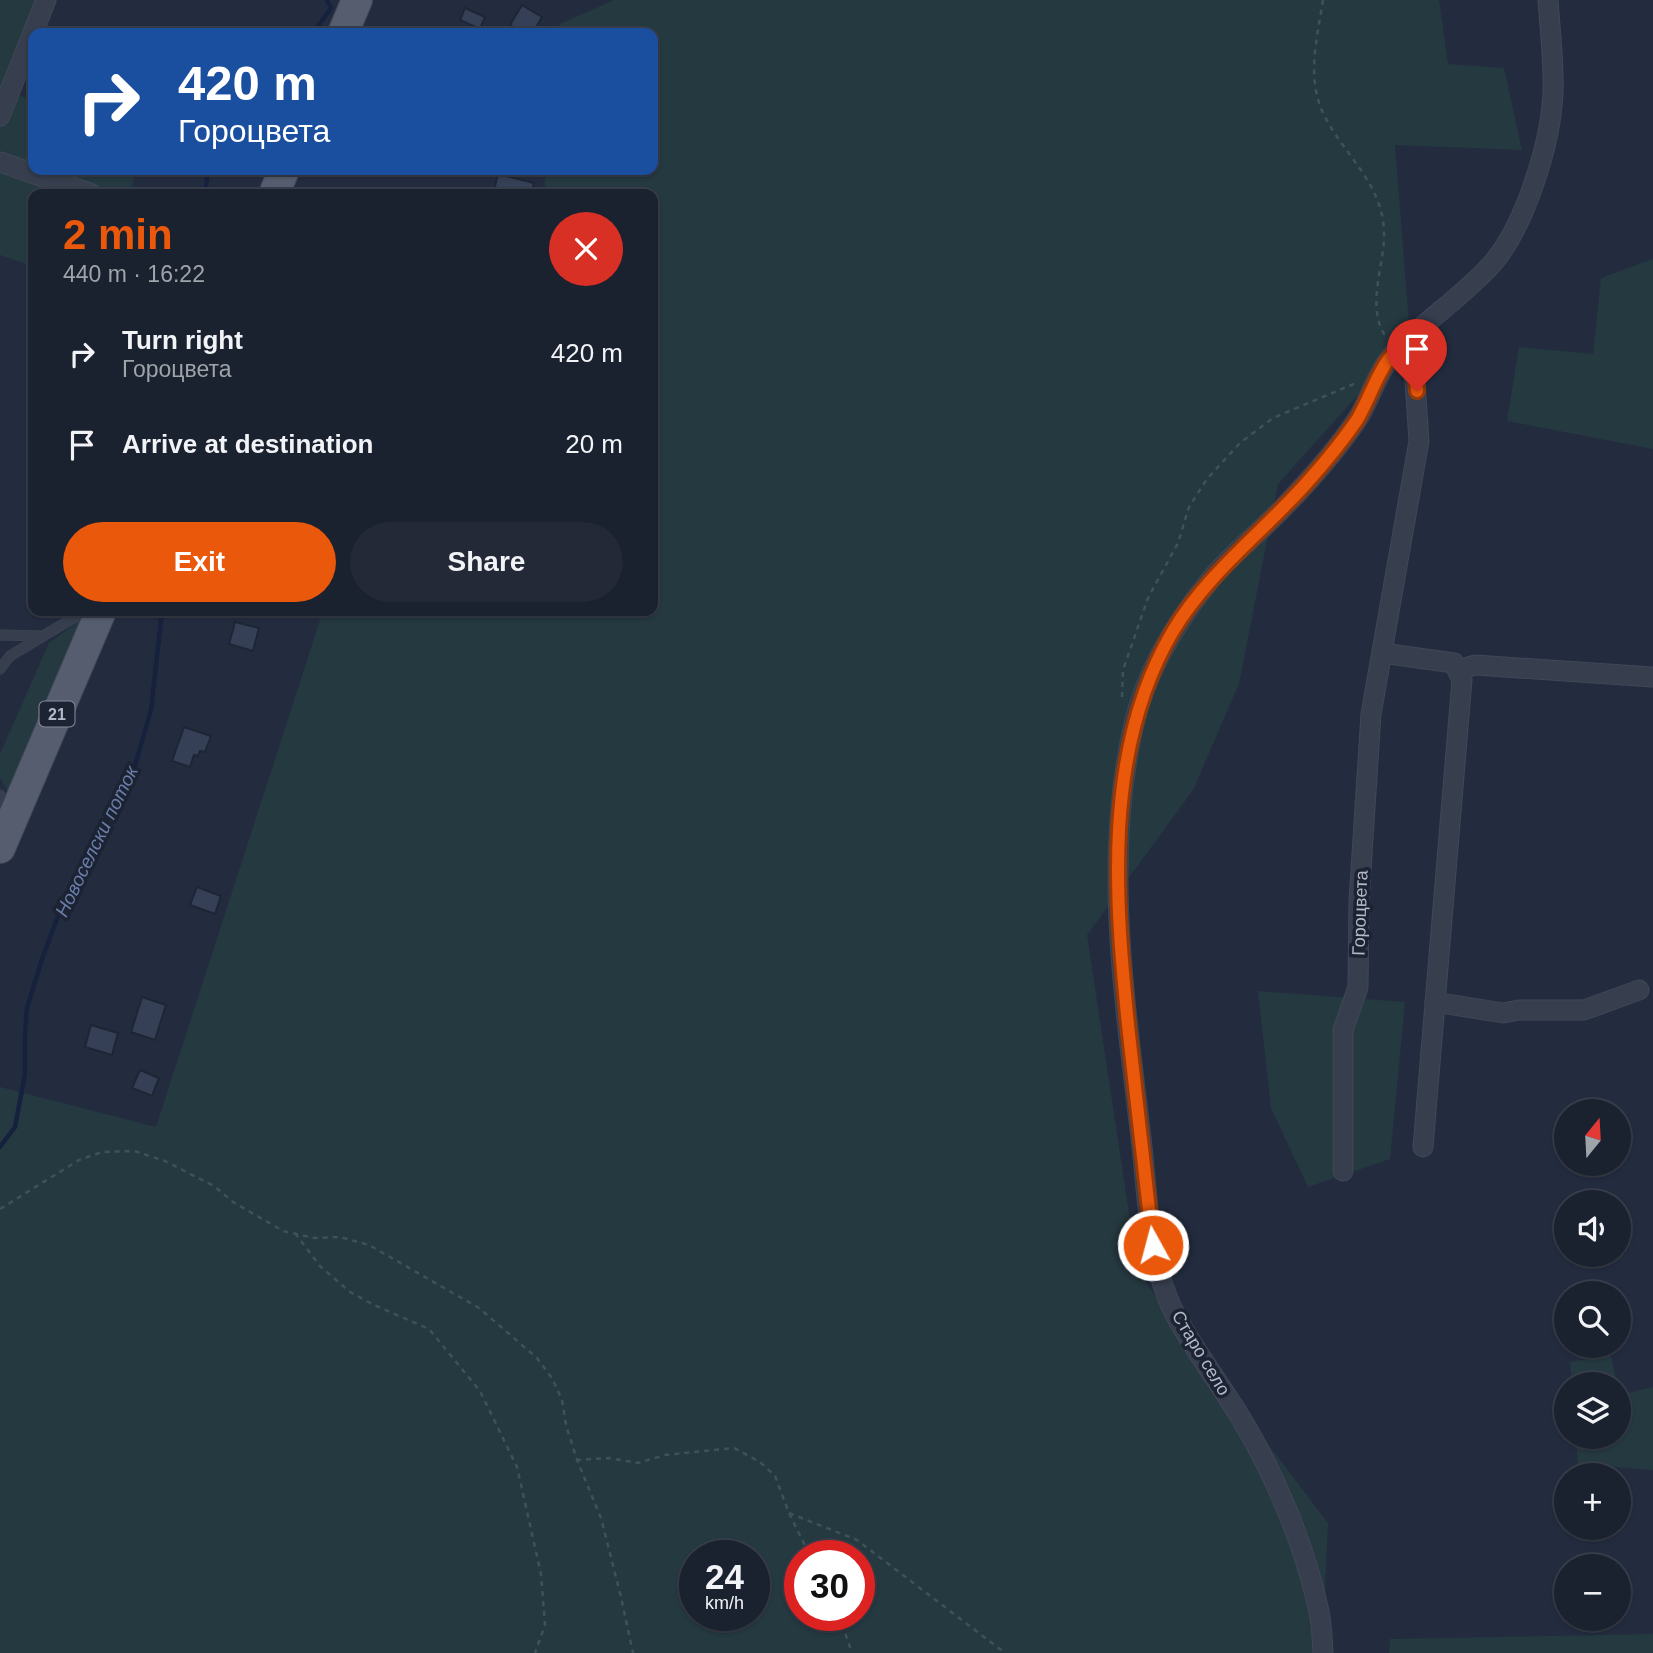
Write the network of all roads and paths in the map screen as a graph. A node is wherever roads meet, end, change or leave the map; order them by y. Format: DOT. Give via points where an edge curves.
graph roads {
  1 [pos="46,0"];
  2 [pos="357,0"];
  3 [pos="1323,0"];
  4 [pos="1548,0"];
  5 [pos="35,28"];
  6 [pos="345,28"];
  7 [pos="28,45"];
  8 [pos="0,116"];
  9 [pos="0,162"];
  10 [pos="28,172"];
  11 [pos="37,175"];
  12 [pos="78,189"];
  13 [pos="1412,337"];
  14 [pos="1395,351"];
  15 [pos="1383,367"];
  16 [pos="77,616"];
  17 [pos="99,616"];
  18 [pos="0,635"];
  19 [pos="43,636"];
  20 [pos="1382,653"];
  21 [pos="0,669"];
  22 [pos="1458,670"];
  23 [pos="1653,677"];
  24 [pos="1134,722"];
  25 [pos="6,806"];
  26 [pos="0,848"];
  27 [pos="1639,990"];
  28 [pos="1435,1002"];
  29 [pos="1423,1147"];
  30 [pos="1343,1171"];
  31 [pos="0,1209"];
  32 [pos="295,1233"];
  33 [pos="576,1460"];
  34 [pos="789,1513"];
  35 [pos="802,1540"];
  36 [pos="844,1631"];
  37 [pos="535,1653"];
  38 [pos="633,1653"];
  39 [pos="852,1653"];
  40 [pos="1005,1653"];
  41 [pos="1323,1653"];
  1 -- 5 [label="street"];
  2 -- 6 [label="main road"];
  3 -- 14 [label="path" via="1312,70 1324,114 1379,202 1384,232 1377,293 1380,329"];
  4 -- 13 [label="street, Старо село" via="1553,95 1541,160 1522,217 1496,259"];
  7 -- 8 [label="street"];
  9 -- 10 [label="street"];
  11 -- 12 [label="street"];
  13 -- 14 [label="street, Старо село"];
  13 -- 20 [label="street, Гороцвета" via="1419,441"];
  14 -- 15 [label="street, Старо село"];
  15 -- 24 [label="street, Старо село" via="1356,420 1334,450 1212,579 1174,630 1149,678"];
  15 -- 24 [label="path" via="1351,386 1273,418 1240,443 1207,479 1189,507 1178,543 1148,598 1123,670 1122,697"];
  16 -- 19 [label="lane"];
  17 -- 25 [label="main road, 21"];
  18 -- 19 [label="lane"];
  19 -- 21 [label="lane" via="10,656"];
  20 -- 22 [label="street" via="1454,663"];
  20 -- 30 [label="street, Гороцвета" via="1371,714 1358,987 1343,1030"];
  22 -- 23 [label="street" via="1475,665"];
  22 -- 28 [label="street" via="1462,680"];
  24 -- 41 [label="street, Старо село" via="1118,856 1121,957 1153,1245 1175,1316 1272,1475 1319,1609"];
  25 -- 26 [label="main road, 21"];
  27 -- 28 [label="street" via="1584,1010 1503,1013"];
  28 -- 29 [label="street"];
  31 -- 32 [label="path" via="79,1160 102,1152 134,1152 165,1161 283,1231"];
  32 -- 33 [label="path" via="369,1245 501,1325 552,1378"];
  32 -- 37 [label="path" via="320,1266 350,1292 429,1329 480,1391 517,1467 541,1574 545,1625"];
  33 -- 34 [label="path" via="609,1458 638,1463 665,1455 734,1448 775,1476"];
  33 -- 38 [label="path" via="601,1518"];
  34 -- 35 [label="path"];
  34 -- 40 [label="path" via="857,1540"];
  36 -- 39 [label="path"];
}
